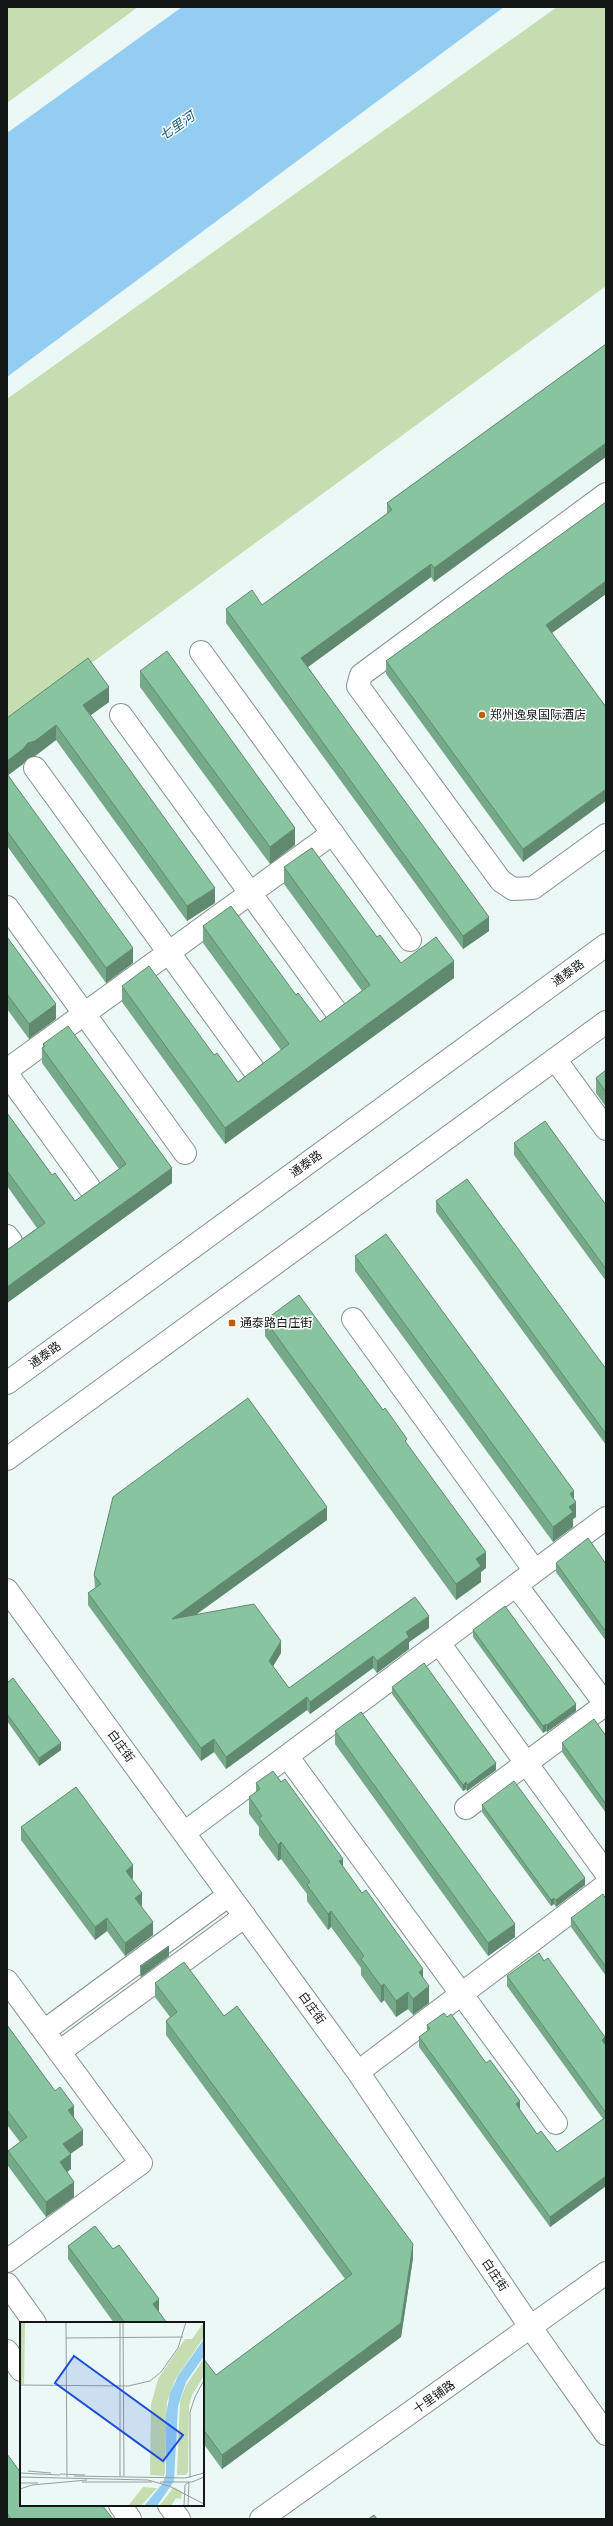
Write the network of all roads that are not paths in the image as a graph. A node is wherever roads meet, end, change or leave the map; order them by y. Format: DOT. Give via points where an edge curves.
graph roads {
  1 [pos="606,494"];
  2 [pos="201,652"];
  3 [pos="120,715"];
  4 [pos="35,768"];
  5 [pos="333,833"];
  6 [pos="606,835"];
  7 [pos="250,893"];
  8 [pos="7,908"];
  9 [pos="410,940"];
  10 [pos="606,945"];
  11 [pos="168,952"];
  12 [pos="335,1010"];
  13 [pos="84,1014"];
  14 [pos="606,1022"];
  15 [pos="555,1059"];
  16 [pos="7,1070"];
  17 [pos="254,1070"];
  18 [pos="7,1074"];
  19 [pos="606,1129"];
  20 [pos="185,1153"];
  21 [pos="89,1187"];
  22 [pos="353,1319"];
  23 [pos="7,1383"];
  24 [pos="7,1459"];
  25 [pos="604,1524"];
  26 [pos="535,1571"];
  27 [pos="516,1585"];
  28 [pos="7,1590"];
  29 [pos="438,1643"];
  30 [pos="606,1705"];
  31 [pos="287,1756"];
  32 [pos="526,1763"];
  33 [pos="466,1808"];
  34 [pos="184,1833"];
  35 [pos="606,1873"];
  36 [pos="606,1885"];
  37 [pos="229,1895"];
  38 [pos="245,1916"];
  39 [pos="7,1981"];
  40 [pos="461,1994"];
  41 [pos="44,2031"];
  42 [pos="59,2052"];
  43 [pos="358,2072"];
  44 [pos="556,2123"];
  45 [pos="7,2261"];
  46 [pos="606,2274"];
  47 [pos="7,2284"];
  48 [pos="34,2322"];
  49 [pos="531,2328"];
  50 [pos="7,2351"];
  51 [pos="20,2369"];
  52 [pos="606,2434"];
  53 [pos="121,2506"];
  54 [pos="170,2506"];
  55 [pos="130,2519"];
  56 [pos="179,2519"];
  57 [pos="261,2519"];
  1 -- 6 [label="street" via="361,675 358,686 502,881 513,889 533,888"];
  2 -- 5 [label="street"];
  3 -- 7 [label="street"];
  4 -- 11 [label="street"];
  5 -- 7 [label="street"];
  5 -- 9 [label="street"];
  7 -- 11 [label="street"];
  7 -- 12 [label="street"];
  8 -- 13 [label="street"];
  10 -- 23 [label="street, 通泰路"];
  11 -- 13 [label="street"];
  11 -- 17 [label="street"];
  13 -- 16 [label="street"];
  13 -- 20 [label="street"];
  14 -- 15 [label="street"];
  15 -- 19 [label="street"];
  15 -- 24 [label="street"];
  18 -- 21 [label="street"];
  22 -- 26 [label="street"];
  25 -- 26 [label="street"];
  26 -- 27 [label="street"];
  27 -- 29 [label="street"];
  27 -- 30 [label="street"];
  28 -- 34 [label="street, 白庄街"];
  29 -- 31 [label="street"];
  29 -- 32 [label="street"];
  30 -- 32 [label="street"];
  31 -- 34 [label="street"];
  31 -- 40 [label="street"];
  32 -- 33 [label="street"];
  32 -- 35 [label="street"];
  34 -- 37 [label="street, 白庄街"];
  36 -- 40 [label="street"];
  37 -- 38 [label="street, 白庄街"];
  37 -- 41 [label="street"];
  38 -- 42 [label="street"];
  38 -- 43 [label="street, 白庄街"];
  39 -- 41 [label="street"];
  40 -- 43 [label="street"];
  40 -- 44 [label="street"];
  41 -- 42 [label="street"];
  42 -- 45 [label="street" via="140,2163"];
  43 -- 49 [label="street, 白庄街"];
  46 -- 49 [label="street, 十里铺路"];
  47 -- 48 [label="street"];
  49 -- 52 [label="street, 白庄街"];
  49 -- 57 [label="street, 十里铺路"];
  50 -- 51 [label="street"];
  53 -- 55 [label="street"];
  54 -- 56 [label="street"];
}
